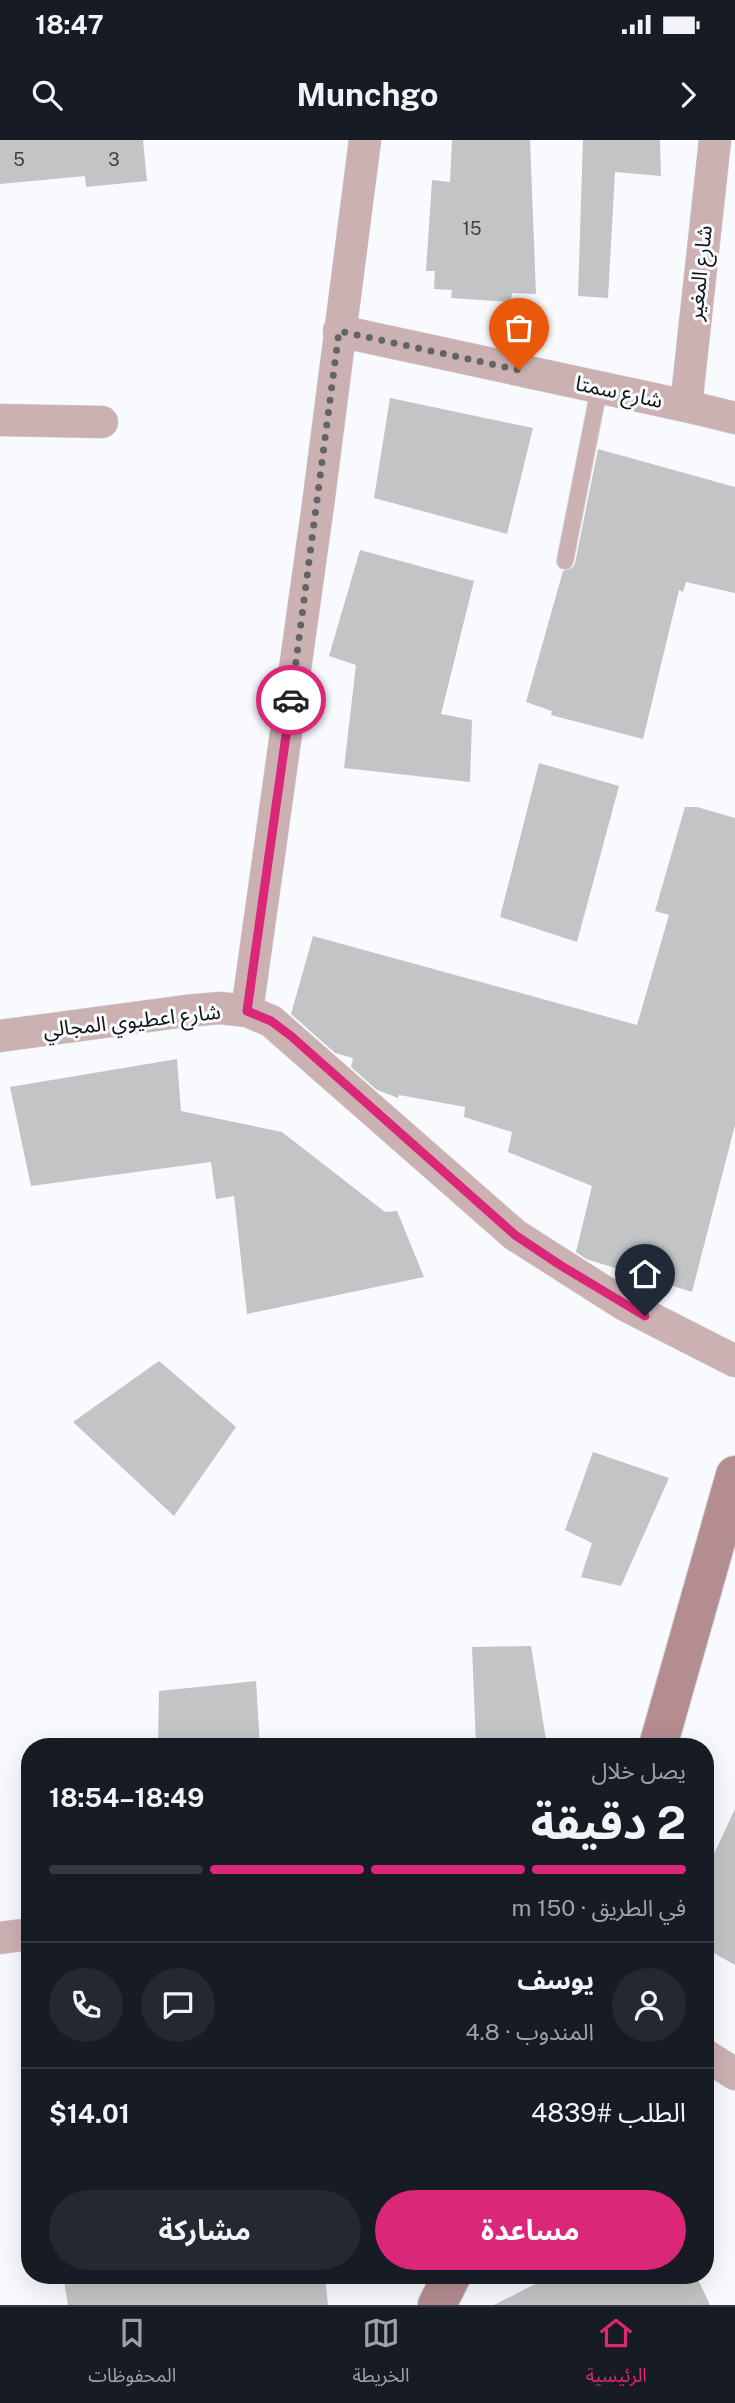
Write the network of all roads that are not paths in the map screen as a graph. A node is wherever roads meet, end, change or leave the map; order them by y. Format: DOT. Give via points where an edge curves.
graph roads {
  1 [pos="365,140"];
  2 [pos="715,140"];
  3 [pos="339,331"];
  4 [pos="599,389"];
  5 [pos="686,406"];
  6 [pos="735,418"];
  7 [pos="0,420"];
  8 [pos="102,422"];
  9 [pos="565,561"];
  10 [pos="247,1011"];
  11 [pos="0,1036"];
  12 [pos="735,1361"];
  13 [pos="735,1475"];
  14 [pos="660,1738"];
  15 [pos="21,1935"];
  16 [pos="0,1938"];
  17 [pos="714,2061"];
  18 [pos="735,2074"];
  19 [pos="448,2284"];
  20 [pos="437,2305"];
  1 -- 3 [label="street"];
  2 -- 5 [label="street, شارع المغير"];
  3 -- 4 [label="street, شارع سمتا"];
  3 -- 10 [label="street"];
  4 -- 5 [label="street, شارع سمتا"];
  4 -- 9 [label="lane"];
  5 -- 6 [label="street, شارع سمتا"];
  7 -- 8 [label="street"];
  10 -- 11 [label="street, شارع اعطيوي المجالي" via="186,1011"];
  10 -- 12 [label="street, شارع اعطيوي المجالي" via="291,1036 515,1235 625,1305"];
  13 -- 14 [label="street"];
  15 -- 16 [label="street"];
  17 -- 18 [label="street"];
  19 -- 20 [label="street"];
}
